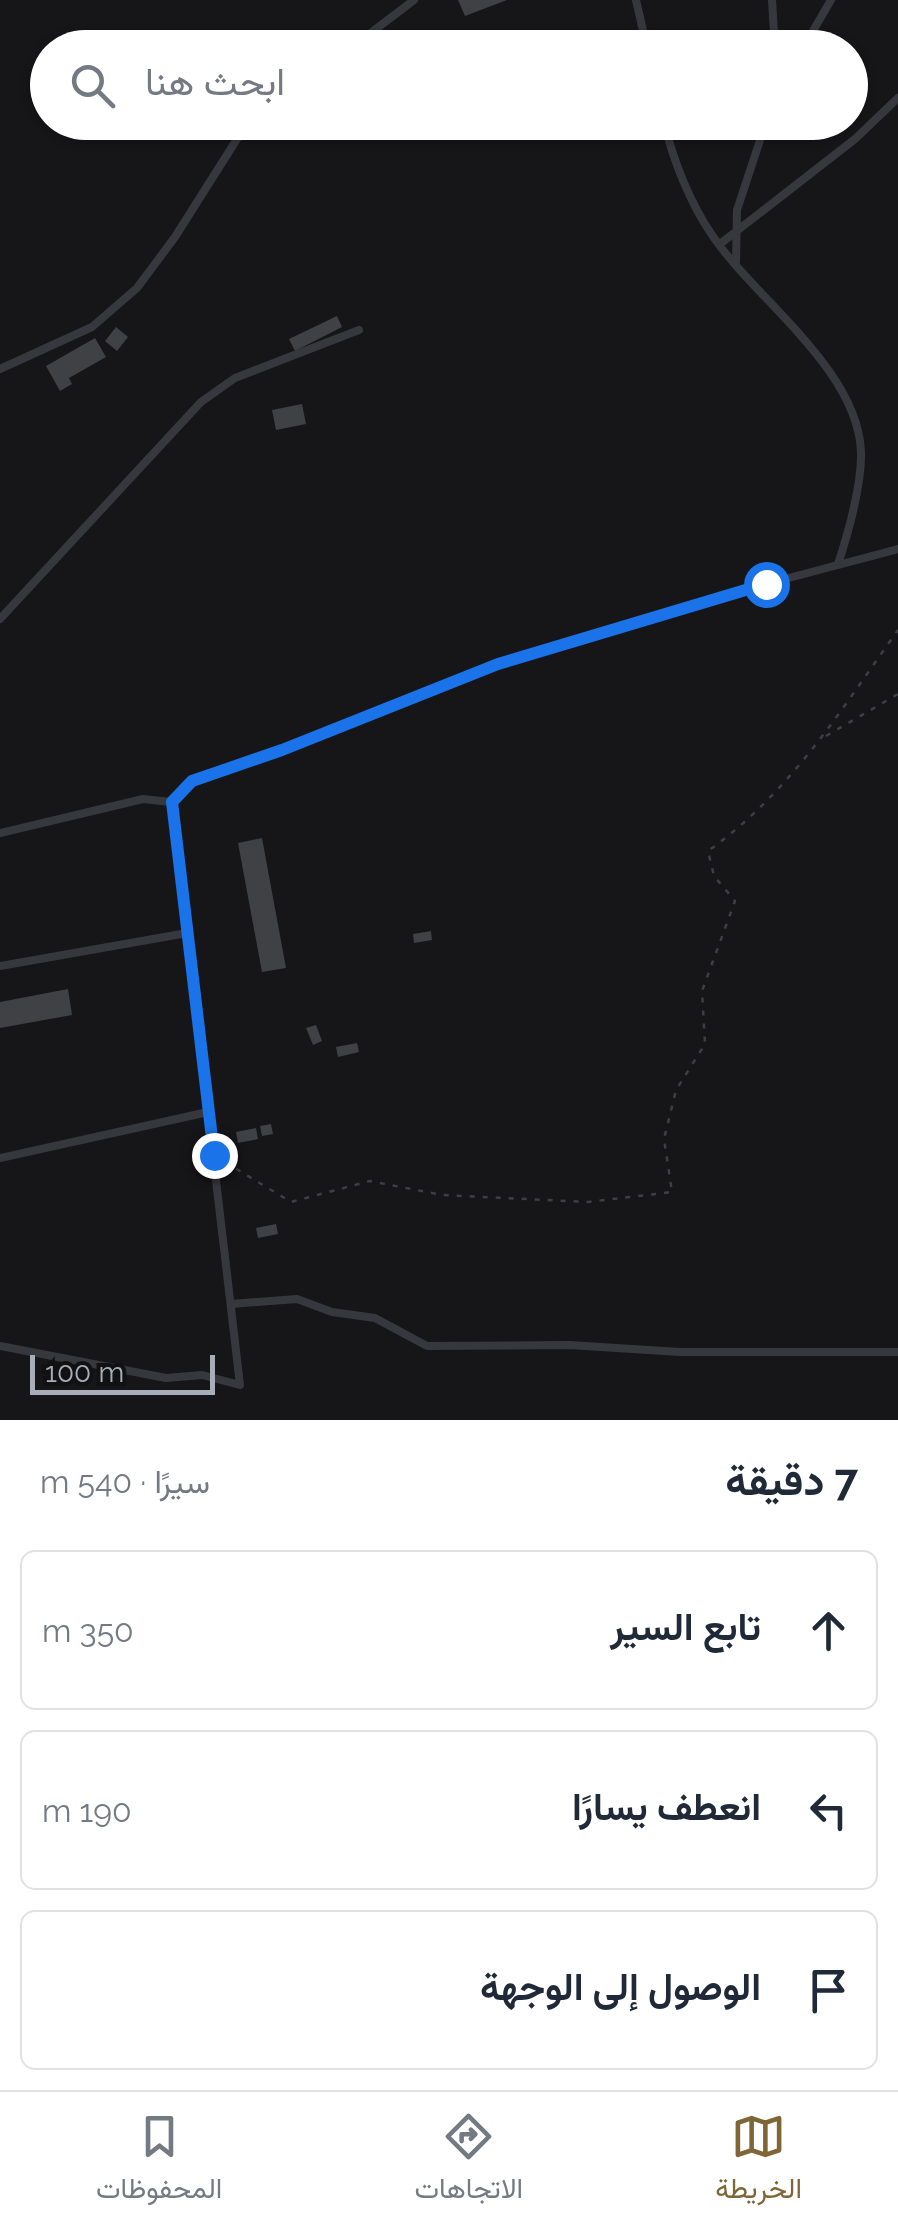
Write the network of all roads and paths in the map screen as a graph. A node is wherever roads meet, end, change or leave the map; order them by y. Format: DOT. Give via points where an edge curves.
graph roads {
  1 [pos="414,0"];
  2 [pos="636,0"];
  3 [pos="772,0"];
  4 [pos="831,0"];
  5 [pos="375,30"];
  6 [pos="643,30"];
  7 [pos="773,30"];
  8 [pos="814,30"];
  9 [pos="898,98"];
  10 [pos="868,127"];
  11 [pos="236,140"];
  12 [pos="668,140"];
  13 [pos="760,140"];
  14 [pos="854,140"];
  15 [pos="736,228"];
  16 [pos="720,244"];
  17 [pos="736,262"];
  18 [pos="359,330"];
  19 [pos="0,369"];
  20 [pos="897,548"];
  21 [pos="838,565"];
  22 [pos="0,618"];
  23 [pos="898,630"];
  24 [pos="898,694"];
  25 [pos="824,737"];
  26 [pos="172,802"];
  27 [pos="0,833"];
  28 [pos="187,933"];
  29 [pos="0,966"];
  30 [pos="208,1112"];
  31 [pos="214,1155"];
  32 [pos="0,1158"];
  33 [pos="231,1304"];
  34 [pos="0,1346"];
  35 [pos="898,1352"];
  1 -- 5 [label="lane"];
  2 -- 6 [label="lane"];
  3 -- 7 [label="lane"];
  4 -- 8 [label="lane"];
  9 -- 10 [label="lane"];
  11 -- 19 [label="lane" via="137,288 92,328"];
  12 -- 16 [label="lane"];
  13 -- 15 [label="lane"];
  14 -- 15 [label="lane"];
  15 -- 16 [label="lane"];
  15 -- 17 [label="lane"];
  16 -- 17 [label="lane"];
  17 -- 21 [label="lane" via="846,397 861,451"];
  18 -- 22 [label="lane" via="234,378 201,402"];
  20 -- 21 [label="lane"];
  21 -- 26 [label="lane" via="498,664 192,781"];
  23 -- 25 [label="path"];
  24 -- 25 [label="path"];
  25 -- 31 [label="path" via="745,824 708,850 714,876 735,900 702,991 705,1044 676,1090 664,1139 672,1192 588,1202 442,1195 370,1180 292,1202"];
  26 -- 27 [label="lane" via="144,799"];
  26 -- 28 [label="lane"];
  28 -- 29 [label="lane"];
  28 -- 30 [label="lane"];
  30 -- 31 [label="lane"];
  30 -- 32 [label="lane"];
  31 -- 33 [label="lane"];
  33 -- 34 [label="lane" via="240,1384 166,1378"];
  33 -- 35 [label="lane" via="297,1299 374,1318 427,1346"];
}
